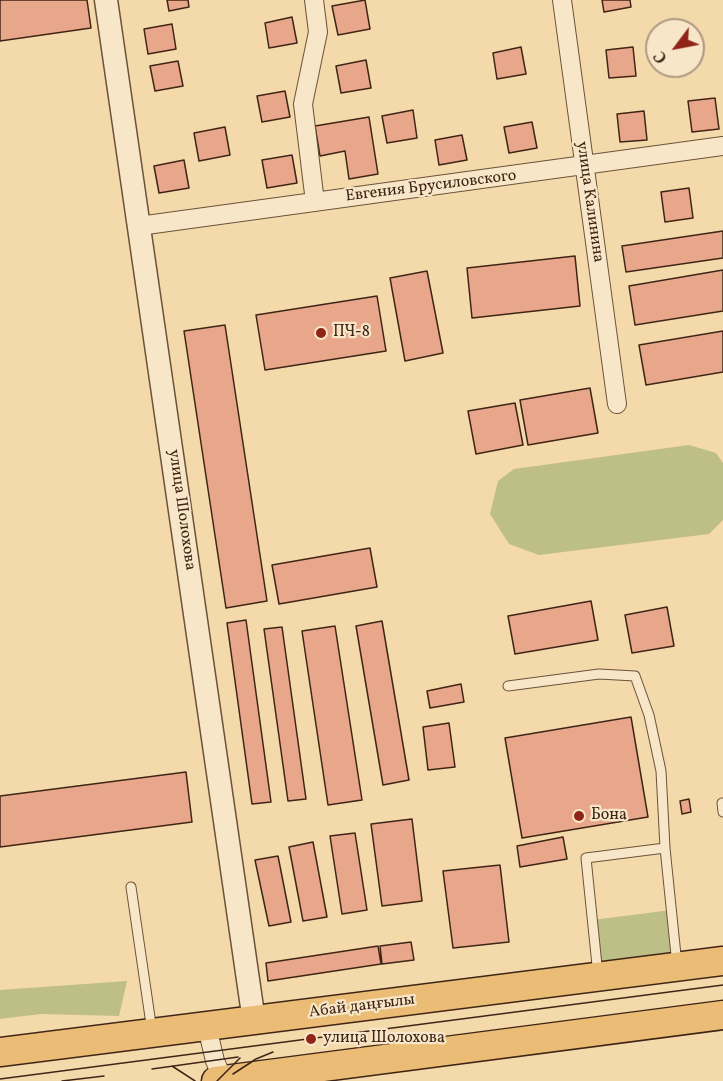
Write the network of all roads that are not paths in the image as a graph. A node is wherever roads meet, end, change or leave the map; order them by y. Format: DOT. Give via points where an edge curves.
graph roads {
  1 [pos="106,0"];
  2 [pos="314,0"];
  3 [pos="562,0"];
  4 [pos="723,146"];
  5 [pos="584,167"];
  6 [pos="315,202"];
  7 [pos="140,226"];
  8 [pos="617,404"];
  9 [pos="508,686"];
  10 [pos="665,848"];
  11 [pos="131,887"];
  12 [pos="723,961"];
  13 [pos="677,967"];
  14 [pos="598,977"];
  15 [pos="723,1015"];
  16 [pos="254,1021"];
  17 [pos="207,1027"];
  18 [pos="152,1033"];
  19 [pos="0,1052"];
  20 [pos="221,1081"];
  1 -- 7 [label="street, улица Шолохова"];
  2 -- 6 [label="street" via="318,32 303,104"];
  3 -- 5 [label="street, улица Калинина"];
  4 -- 5 [label="street, Евгения Брусиловского"];
  5 -- 6 [label="street, Евгения Брусиловского"];
  5 -- 8 [label="street, улица Калинина"];
  6 -- 7 [label="street, Евгения Брусиловского"];
  7 -- 16 [label="street, улица Шолохова"];
  9 -- 10 [label="lane" via="599,674 635,676 649,715 661,771"];
  10 -- 13 [label="lane"];
  10 -- 14 [label="lane" via="586,858"];
  11 -- 18 [label="lane"];
  12 -- 13 [label="main road, Абай даңғылы"];
  13 -- 14 [label="main road, Абай даңғылы"];
  14 -- 16 [label="main road, Абай даңғылы"];
  15 -- 20 [label="main road"];
  16 -- 17 [label="main road, Абай даңғылы"];
  17 -- 18 [label="main road, Абай даңғылы"];
  17 -- 20 [label="street"];
  18 -- 19 [label="main road, Абай даңғылы"];
}
